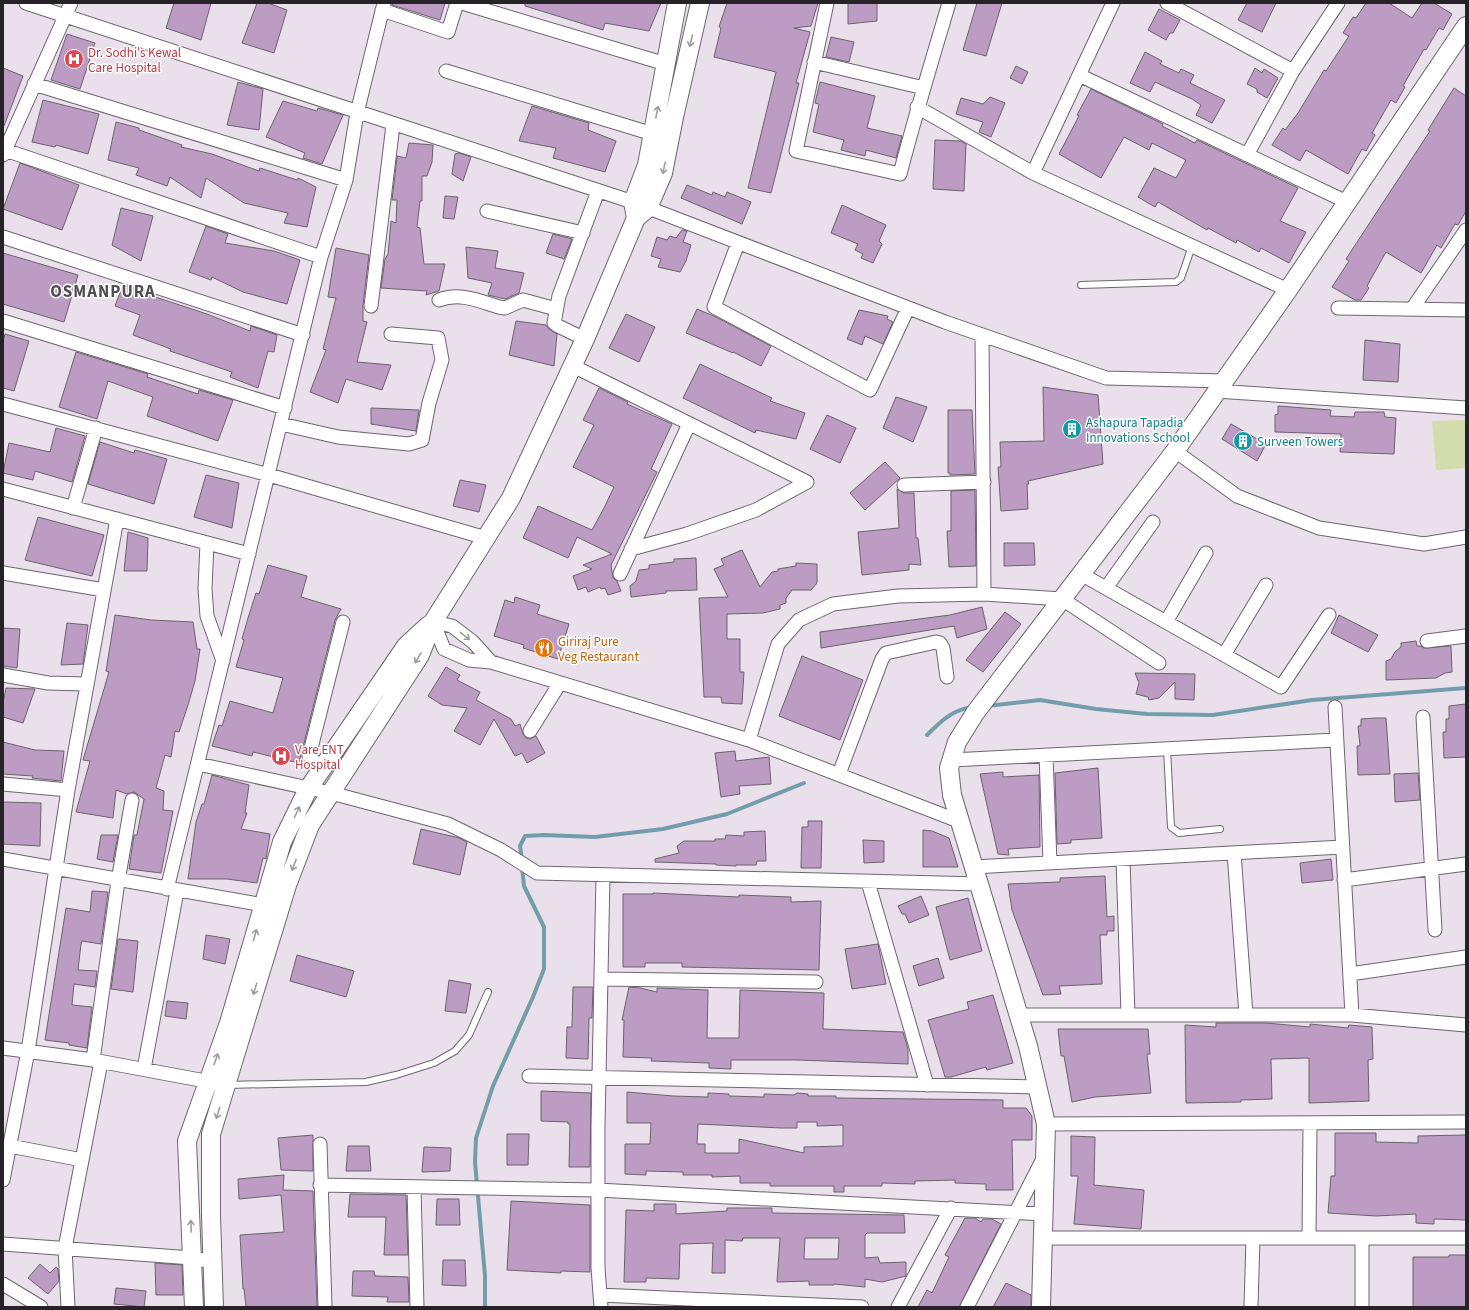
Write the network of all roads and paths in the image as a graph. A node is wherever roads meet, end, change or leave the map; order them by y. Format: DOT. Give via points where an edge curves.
graph roads {
  1 [pos="26,3"];
  2 [pos="71,3"];
  3 [pos="457,3"];
  4 [pos="462,3"];
  5 [pos="677,3"];
  6 [pos="700,3"];
  7 [pos="827,3"];
  8 [pos="949,3"];
  9 [pos="1113,3"];
  10 [pos="1167,3"];
  11 [pos="1338,3"];
  12 [pos="383,7"];
  13 [pos="65,16"];
  14 [pos="1466,26"];
  15 [pos="814,62"];
  16 [pos="666,64"];
  17 [pos="446,71"];
  18 [pos="1293,71"];
  19 [pos="1079,75"];
  20 [pos="34,84"];
  21 [pos="924,88"];
  22 [pos="917,107"];
  23 [pos="357,113"];
  24 [pos="393,124"];
  25 [pos="653,134"];
  26 [pos="6,136"];
  27 [pos="4,152"];
  28 [pos="1247,155"];
  29 [pos="1033,173"];
  30 [pos="346,180"];
  31 [pos="598,191"];
  32 [pos="1347,202"];
  33 [pos="639,209"];
  34 [pos="487,211"];
  35 [pos="1466,230"];
  36 [pos="584,233"];
  37 [pos="3,237"];
  38 [pos="738,243"];
  39 [pos="1192,246"];
  40 [pos="322,257"];
  41 [pos="1081,285"];
  42 [pos="1288,290"];
  43 [pos="439,300"];
  44 [pos="371,306"];
  45 [pos="908,308"];
  46 [pos="1338,308"];
  47 [pos="556,309"];
  48 [pos="1412,309"];
  49 [pos="1466,310"];
  50 [pos="3,321"];
  51 [pos="391,334"];
  52 [pos="303,335"];
  53 [pos="982,335"];
  54 [pos="586,339"];
  55 [pos="573,366"];
  56 [pos="1220,386"];
  57 [pos="3,404"];
  58 [pos="285,408"];
  59 [pos="1466,408"];
  60 [pos="281,424"];
  61 [pos="689,424"];
  62 [pos="96,428"];
  63 [pos="1175,451"];
  64 [pos="269,475"];
  65 [pos="984,482"];
  66 [pos="904,485"];
  67 [pos="3,489"];
  68 [pos="73,508"];
  69 [pos="117,519"];
  70 [pos="1152,522"];
  71 [pos="1466,537"];
  72 [pos="486,538"];
  73 [pos="207,543"];
  74 [pos="631,549"];
  75 [pos="1206,553"];
  76 [pos="249,554"];
  77 [pos="3,573"];
  78 [pos="620,574"];
  79 [pos="1081,574"];
  80 [pos="1266,585"];
  81 [pos="1106,588"];
  82 [pos="104,590"];
  83 [pos="984,594"];
  84 [pos="1062,599"];
  85 [pos="1329,615"];
  86 [pos="343,622"];
  87 [pos="433,622"];
  88 [pos="1166,622"];
  89 [pos="1466,636"];
  90 [pos="1427,641"];
  91 [pos="1224,655"];
  92 [pos="223,661"];
  93 [pos="490,662"];
  94 [pos="1159,663"];
  95 [pos="3,675"];
  96 [pos="948,677"];
  97 [pos="560,683"];
  98 [pos="86,684"];
  99 [pos="1335,707"];
  100 [pos="1423,717"];
  101 [pos="530,731"];
  102 [pos="749,740"];
  103 [pos="1336,740"];
  104 [pos="1167,749"];
  105 [pos="1046,755"];
  106 [pos="952,760"];
  107 [pos="198,764"];
  108 [pos="322,769"];
  109 [pos="839,774"];
  110 [pos="3,784"];
  111 [pos="308,789"];
  112 [pos="68,790"];
  113 [pos="330,793"];
  114 [pos="132,800"];
  115 [pos="961,822"];
  116 [pos="1220,829"];
  117 [pos="1342,847"];
  118 [pos="1234,853"];
  119 [pos="3,859"];
  120 [pos="1123,859"];
  121 [pos="1050,863"];
  122 [pos="1466,864"];
  123 [pos="1432,869"];
  124 [pos="55,870"];
  125 [pos="603,875"];
  126 [pos="977,876"];
  127 [pos="1344,880"];
  128 [pos="118,881"];
  129 [pos="868,882"];
  130 [pos="172,890"];
  131 [pos="264,905"];
  132 [pos="1435,930"];
  133 [pos="1466,957"];
  134 [pos="1350,974"];
  135 [pos="601,979"];
  136 [pos="816,982"];
  137 [pos="488,992"];
  138 [pos="1019,1015"];
  139 [pos="1128,1015"];
  140 [pos="1246,1015"];
  141 [pos="1352,1015"];
  142 [pos="1466,1025"];
  143 [pos="3,1048"];
  144 [pos="28,1051"];
  145 [pos="97,1061"];
  146 [pos="144,1069"];
  147 [pos="529,1076"];
  148 [pos="599,1078"];
  149 [pos="208,1081"];
  150 [pos="226,1085"];
  151 [pos="927,1085"];
  152 [pos="1037,1087"];
  153 [pos="1466,1122"];
  154 [pos="1046,1124"];
  155 [pos="1310,1124"];
  156 [pos="8,1137"];
  157 [pos="320,1144"];
  158 [pos="1045,1156"];
  159 [pos="82,1160"];
  160 [pos="3,1180"];
  161 [pos="320,1185"];
  162 [pos="414,1187"];
  163 [pos="598,1190"];
  164 [pos="951,1208"];
  165 [pos="1016,1212"];
  166 [pos="1043,1214"];
  167 [pos="1042,1238"];
  168 [pos="1253,1238"];
  169 [pos="1309,1238"];
  170 [pos="1362,1238"];
  171 [pos="1466,1238"];
  172 [pos="3,1244"];
  173 [pos="65,1248"];
  174 [pos="192,1258"];
  175 [pos="213,1262"];
  176 [pos="3,1284"];
  177 [pos="601,1301"];
  178 [pos="707,1304"];
  179 [pos="42,1307"];
  180 [pos="68,1307"];
  181 [pos="194,1307"];
  182 [pos="214,1307"];
  183 [pos="325,1307"];
  184 [pos="417,1307"];
  185 [pos="862,1307"];
  186 [pos="898,1307"];
  187 [pos="967,1307"];
  188 [pos="1041,1307"];
  189 [pos="1251,1307"];
  190 [pos="1362,1307"];
  1 -- 13 [label="street"];
  2 -- 13 [label="street"];
  3 -- 12 [label="street" via="448,32"];
  4 -- 16 [label="street"];
  5 -- 16 [label="street"];
  6 -- 33 [label="street, one-way" via="663,173"];
  7 -- 15 [label="street"];
  8 -- 21 [label="street"];
  9 -- 19 [label="street"];
  10 -- 18 [label="street"];
  11 -- 18 [label="street"];
  12 -- 23 [label="street"];
  13 -- 20 [label="street"];
  13 -- 23 [label="street"];
  14 -- 32 [label="street"];
  15 -- 21 [label="street"];
  15 -- 22 [label="street" via="796,151 900,174"];
  25 -- 16 [label="street, one-way"];
  17 -- 25 [label="street"];
  18 -- 28 [label="street"];
  19 -- 28 [label="street"];
  19 -- 29 [label="street"];
  20 -- 26 [label="street"];
  20 -- 30 [label="street"];
  21 -- 22 [label="street"];
  22 -- 29 [label="street"];
  23 -- 24 [label="street"];
  23 -- 30 [label="street"];
  24 -- 31 [label="street"];
  24 -- 44 [label="street"];
  25 -- 33 [label="street"];
  26 -- 27 [label="street"];
  27 -- 40 [label="street"];
  28 -- 32 [label="street"];
  29 -- 39 [label="street"];
  30 -- 40 [label="street"];
  31 -- 33 [label="street"];
  31 -- 36 [label="street"];
  32 -- 42 [label="street"];
  33 -- 38 [label="street"];
  33 -- 54 [label="street"];
  34 -- 36 [label="street"];
  35 -- 48 [label="street"];
  36 -- 47 [label="street"];
  37 -- 52 [label="street"];
  38 -- 45 [label="street"];
  38 -- 45 [label="street" via="714,307 870,390"];
  39 -- 41 [label="lane" via="1180,278 1176,282"];
  39 -- 42 [label="street"];
  40 -- 52 [label="street"];
  42 -- 56 [label="street"];
  43 -- 47 [label="street" via="462,296 505,308 523,300"];
  45 -- 53 [label="street"];
  46 -- 48 [label="street"];
  47 -- 54 [label="street" via="554,323"];
  48 -- 49 [label="street"];
  50 -- 58 [label="street"];
  51 -- 60 [label="street" via="438,338 442,360 429,403 422,440 409,444 338,437"];
  52 -- 58 [label="street"];
  53 -- 56 [label="street" via="1106,378"];
  53 -- 65 [label="street"];
  54 -- 55 [label="street"];
  55 -- 61 [label="street"];
  55 -- 72 [label="street" via="511,498"];
  56 -- 59 [label="street"];
  56 -- 63 [label="street"];
  57 -- 62 [label="street"];
  58 -- 60 [label="street"];
  60 -- 64 [label="street"];
  61 -- 74 [label="street"];
  61 -- 74 [label="street" via="807,482 756,510 687,534"];
  62 -- 64 [label="street"];
  62 -- 68 [label="street"];
  63 -- 71 [label="street" via="1237,496 1319,528 1424,544"];
  63 -- 79 [label="street"];
  64 -- 72 [label="street"];
  64 -- 76 [label="street"];
  65 -- 66 [label="street"];
  65 -- 83 [label="street"];
  67 -- 68 [label="street"];
  68 -- 69 [label="street"];
  69 -- 73 [label="street"];
  69 -- 82 [label="street"];
  70 -- 81 [label="street"];
  72 -- 87 [label="street"];
  73 -- 76 [label="street"];
  73 -- 92 [label="street" via="207,616"];
  74 -- 78 [label="street"];
  75 -- 88 [label="street"];
  76 -- 92 [label="street"];
  77 -- 82 [label="street"];
  79 -- 81 [label="street"];
  79 -- 84 [label="street"];
  80 -- 91 [label="street"];
  81 -- 88 [label="street"];
  82 -- 98 [label="street"];
  83 -- 84 [label="street"];
  83 -- 102 [label="street" via="898,596 833,604 799,620 778,644"];
  84 -- 94 [label="street"];
  84 -- 106 [label="street" via="986,696 957,742"];
  85 -- 91 [label="street" via="1281,687"];
  86 -- 108 [label="street" via="309,756"];
  87 -- 93 [label="street, one-way" via="452,626 473,642"];
  87 -- 93 [label="street" via="444,649 470,660"];
  87 -- 108 [label="street" via="406,646"];
  87 -- 113 [label="street, one-way" via="420,655"];
  88 -- 91 [label="street"];
  89 -- 90 [label="street"];
  92 -- 107 [label="street"];
  93 -- 97 [label="street"];
  95 -- 98 [label="street" via="48,683"];
  96 -- 109 [label="street" via="943,648 936,642 886,653"];
  97 -- 101 [label="street"];
  97 -- 102 [label="street"];
  98 -- 112 [label="street"];
  99 -- 103 [label="street"];
  100 -- 123 [label="street"];
  102 -- 109 [label="street"];
  103 -- 104 [label="street"];
  103 -- 117 [label="street"];
  104 -- 105 [label="street"];
  104 -- 116 [label="lane" via="1172,826 1179,833"];
  105 -- 106 [label="street"];
  105 -- 121 [label="street"];
  106 -- 115 [label="street" via="949,768 952,795"];
  107 -- 111 [label="street"];
  107 -- 130 [label="street"];
  108 -- 111 [label="street"];
  109 -- 115 [label="street"];
  110 -- 112 [label="street"];
  111 -- 113 [label="street"];
  131 -- 111 [label="street, one-way" via="282,842"];
  112 -- 124 [label="street"];
  113 -- 125 [label="street" via="448,824 502,850 537,873"];
  113 -- 150 [label="street, one-way" via="310,824 287,884"];
  114 -- 128 [label="street"];
  115 -- 126 [label="street"];
  117 -- 118 [label="street"];
  117 -- 127 [label="street"];
  118 -- 120 [label="street"];
  118 -- 140 [label="street"];
  119 -- 124 [label="street"];
  120 -- 121 [label="street"];
  120 -- 139 [label="street"];
  121 -- 126 [label="street"];
  122 -- 123 [label="street"];
  123 -- 127 [label="street"];
  123 -- 132 [label="street"];
  124 -- 128 [label="street"];
  124 -- 144 [label="street"];
  125 -- 129 [label="street"];
  125 -- 135 [label="street"];
  126 -- 129 [label="street"];
  126 -- 138 [label="street"];
  127 -- 134 [label="street"];
  128 -- 130 [label="street"];
  128 -- 145 [label="street"];
  129 -- 151 [label="street"];
  130 -- 131 [label="street"];
  130 -- 146 [label="street"];
  149 -- 131 [label="street, one-way" via="229,1023"];
  133 -- 134 [label="street"];
  134 -- 141 [label="street"];
  135 -- 136 [label="street"];
  135 -- 148 [label="street"];
  137 -- 150 [label="lane" via="469,1035 455,1051 434,1062 366,1082"];
  138 -- 139 [label="street"];
  138 -- 152 [label="street"];
  139 -- 140 [label="street"];
  140 -- 141 [label="street"];
  141 -- 142 [label="street"];
  143 -- 144 [label="street"];
  144 -- 145 [label="street"];
  144 -- 156 [label="street"];
  145 -- 146 [label="street"];
  145 -- 159 [label="street"];
  146 -- 149 [label="street"];
  147 -- 148 [label="street"];
  148 -- 151 [label="street"];
  148 -- 163 [label="street"];
  149 -- 150 [label="street"];
  174 -- 149 [label="street, one-way" via="187,1141"];
  150 -- 175 [label="street, one-way" via="211,1134"];
  151 -- 152 [label="street"];
  152 -- 154 [label="street"];
  153 -- 155 [label="street"];
  154 -- 155 [label="street"];
  154 -- 158 [label="street"];
  155 -- 169 [label="street"];
  156 -- 159 [label="street"];
  156 -- 160 [label="street"];
  157 -- 161 [label="street"];
  158 -- 165 [label="street"];
  158 -- 166 [label="street"];
  159 -- 173 [label="street"];
  161 -- 162 [label="street"];
  161 -- 183 [label="street"];
  162 -- 163 [label="street"];
  162 -- 184 [label="street"];
  163 -- 164 [label="street"];
  163 -- 177 [label="street" via="598,1268"];
  164 -- 165 [label="street"];
  164 -- 186 [label="street"];
  165 -- 166 [label="street"];
  165 -- 187 [label="street"];
  166 -- 167 [label="street"];
  167 -- 168 [label="street"];
  167 -- 188 [label="street"];
  168 -- 169 [label="street"];
  168 -- 189 [label="street"];
  169 -- 170 [label="street"];
  170 -- 171 [label="street"];
  170 -- 190 [label="street"];
  172 -- 173 [label="street"];
  173 -- 174 [label="street"];
  173 -- 180 [label="street"];
  174 -- 175 [label="street"];
  174 -- 181 [label="street"];
  175 -- 182 [label="street"];
  176 -- 179 [label="street"];
  177 -- 178 [label="street"];
  178 -- 185 [label="street"];
}
